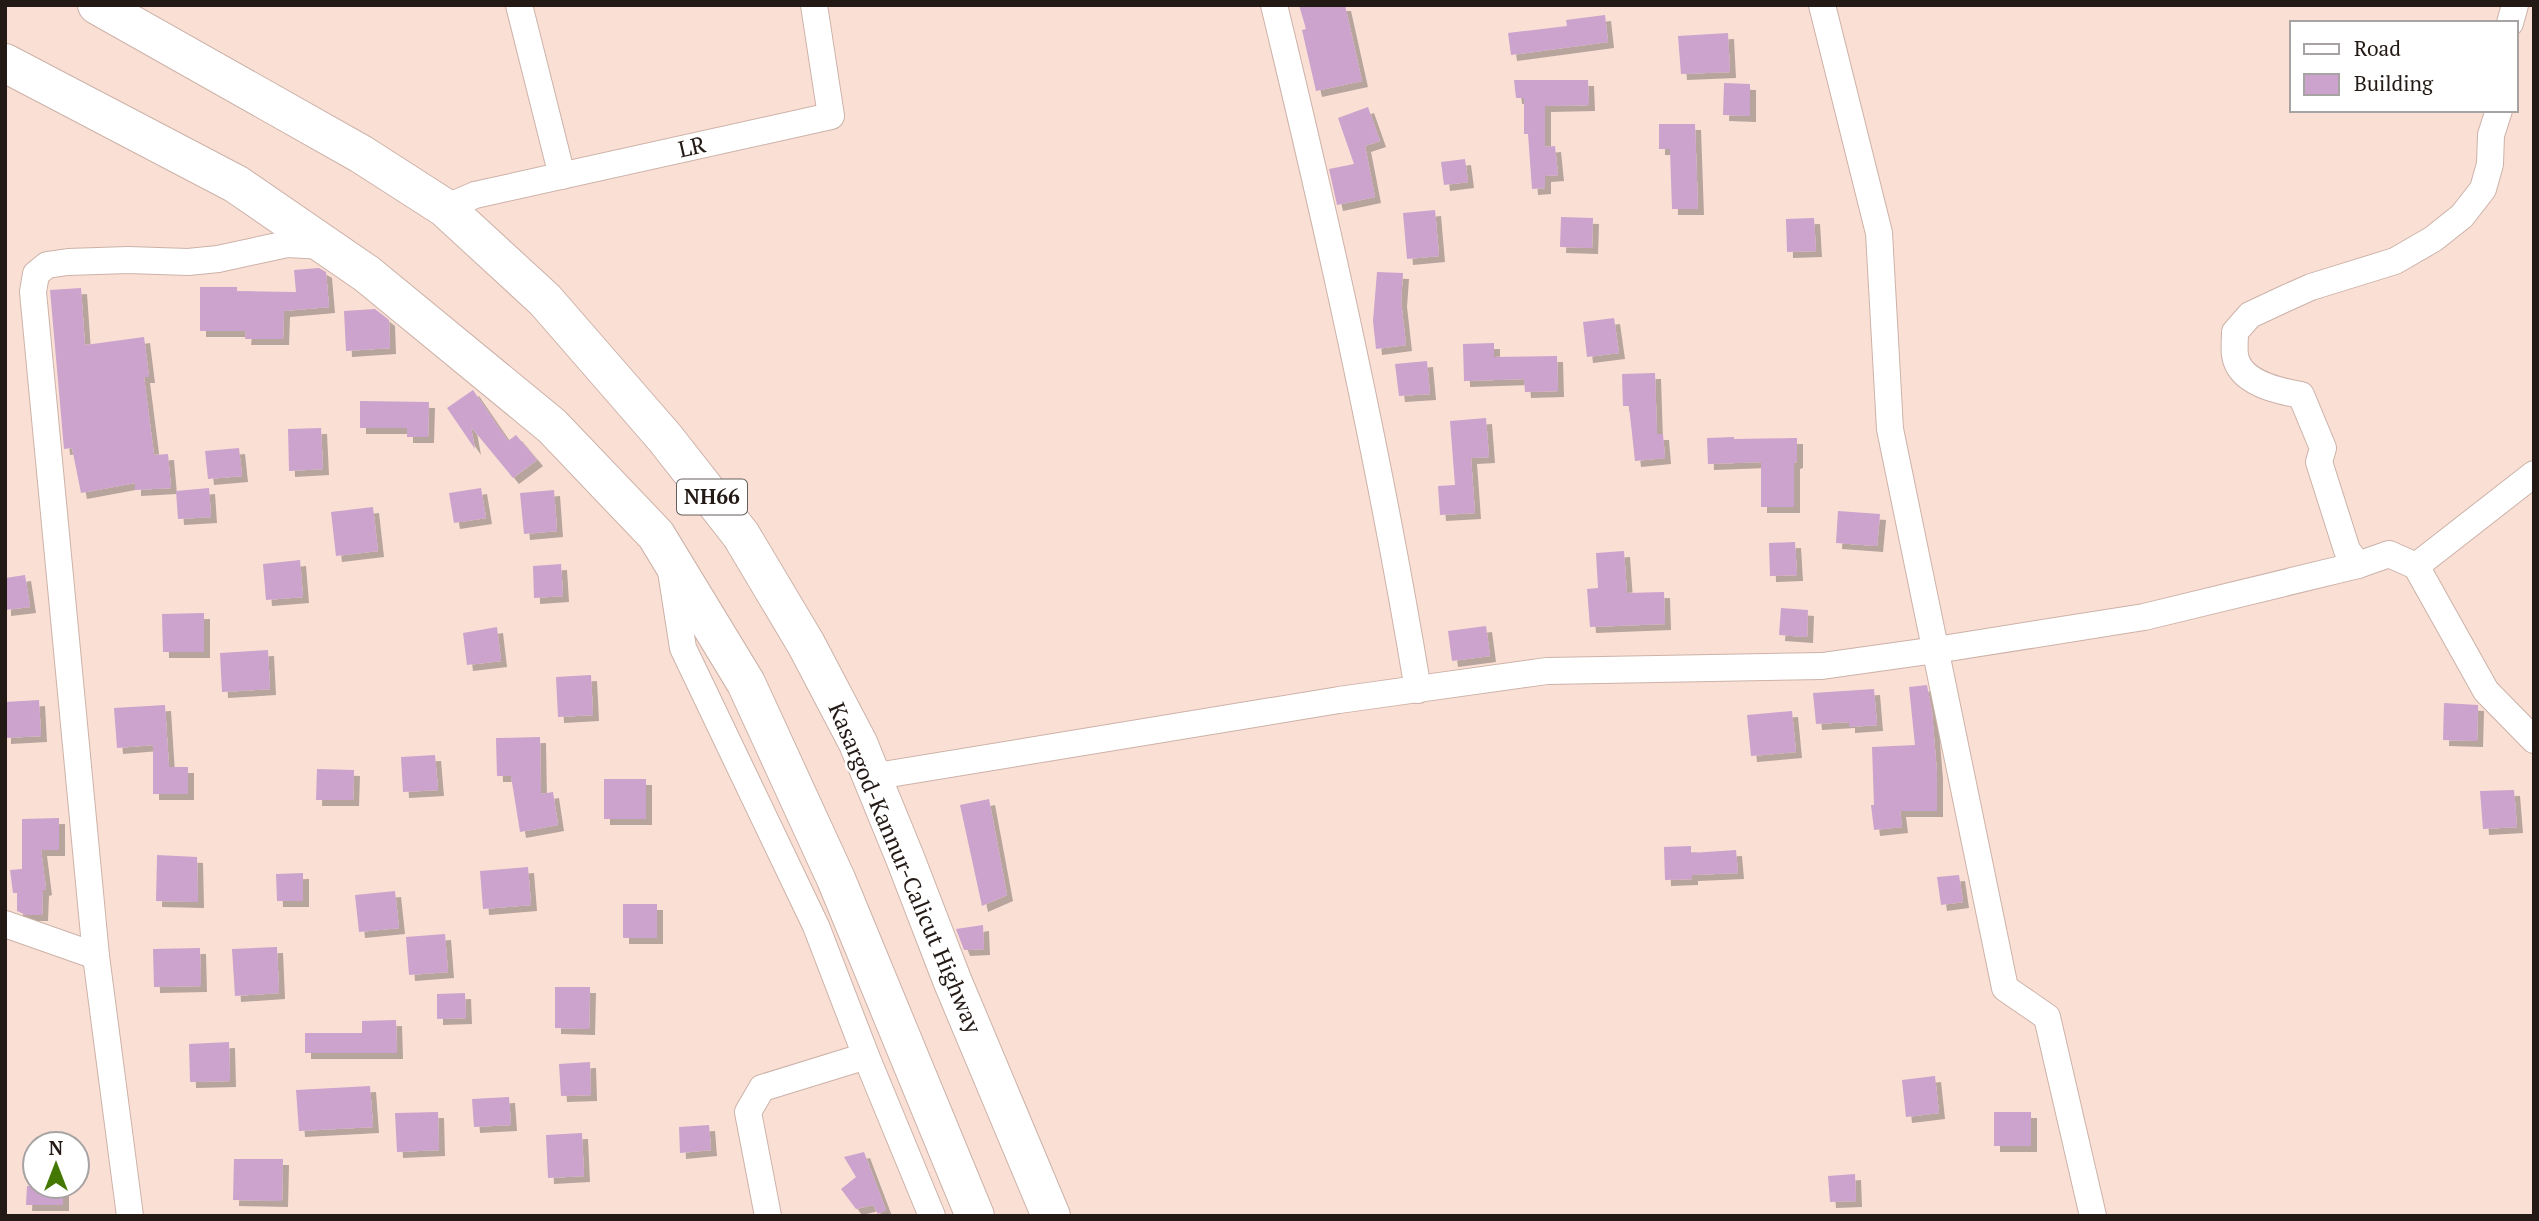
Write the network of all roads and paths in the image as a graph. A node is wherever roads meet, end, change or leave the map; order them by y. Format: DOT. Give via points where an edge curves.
graph roads {
  1 [pos="97,5"];
  2 [pos="519,5"];
  3 [pos="814,5"];
  4 [pos="1274,5"];
  5 [pos="1822,5"];
  6 [pos="5,63"];
  7 [pos="2498,112"];
  8 [pos="562,176"];
  9 [pos="445,208"];
  10 [pos="326,246"];
  11 [pos="2534,474"];
  12 [pos="669,555"];
  13 [pos="2358,565"];
  14 [pos="2416,566"];
  15 [pos="1935,650"];
  16 [pos="1418,690"];
  17 [pos="2534,740"];
  18 [pos="871,777"];
  19 [pos="5,924"];
  20 [pos="96,956"];
  21 [pos="866,1056"];
  22 [pos="130,1216"];
  23 [pos="768,1216"];
  24 [pos="932,1216"];
  25 [pos="975,1216"];
  26 [pos="1051,1216"];
  27 [pos="2093,1216"];
  1 -- 9 [label="highway, Kasargod-Kannur-Calicut Highway / NH66" via="361,154"];
  2 -- 8 [label="street"];
  3 -- 8 [label="street, LR" via="831,116"];
  4 -- 16 [label="street" via="1391,534"];
  5 -- 15 [label="street" via="1879,233 1889,429"];
  6 -- 10 [label="highway, NH66" via="236,184"];
  7 -- 13 [label="street" via="2483,189 2462,216 2395,261 2311,287 2250,315 2235,332 2235,357 2249,378 2301,396 2323,449 2319,463 2347,550"];
  8 -- 9 [label="street, LR" via="475,195"];
  9 -- 18 [label="highway, Kasargod-Kannur-Calicut Highway / NH66" via="545,300 665,438 741,535 806,644"];
  10 -- 12 [label="highway, NH66" via="552,426 656,534"];
  10 -- 20 [label="street" via="287,244 188,262 68,262 47,265 36,274 33,292 45,431"];
  11 -- 14 [label="street"];
  12 -- 21 [label="street" via="683,648 816,926"];
  12 -- 25 [label="highway, NH66" via="746,683 836,878"];
  13 -- 14 [label="street" via="2389,554"];
  13 -- 15 [label="street" via="2144,617"];
  14 -- 17 [label="street" via="2487,691"];
  15 -- 16 [label="street" via="1822,666 1547,671"];
  15 -- 27 [label="street" via="2005,988 2047,1017"];
  16 -- 18 [label="street"];
  18 -- 26 [label="highway, Kasargod-Kannur-Calicut Highway / NH66"];
  19 -- 20 [label="street"];
  20 -- 22 [label="street"];
  21 -- 23 [label="street" via="762,1088 748,1112"];
  21 -- 24 [label="street"];
}
